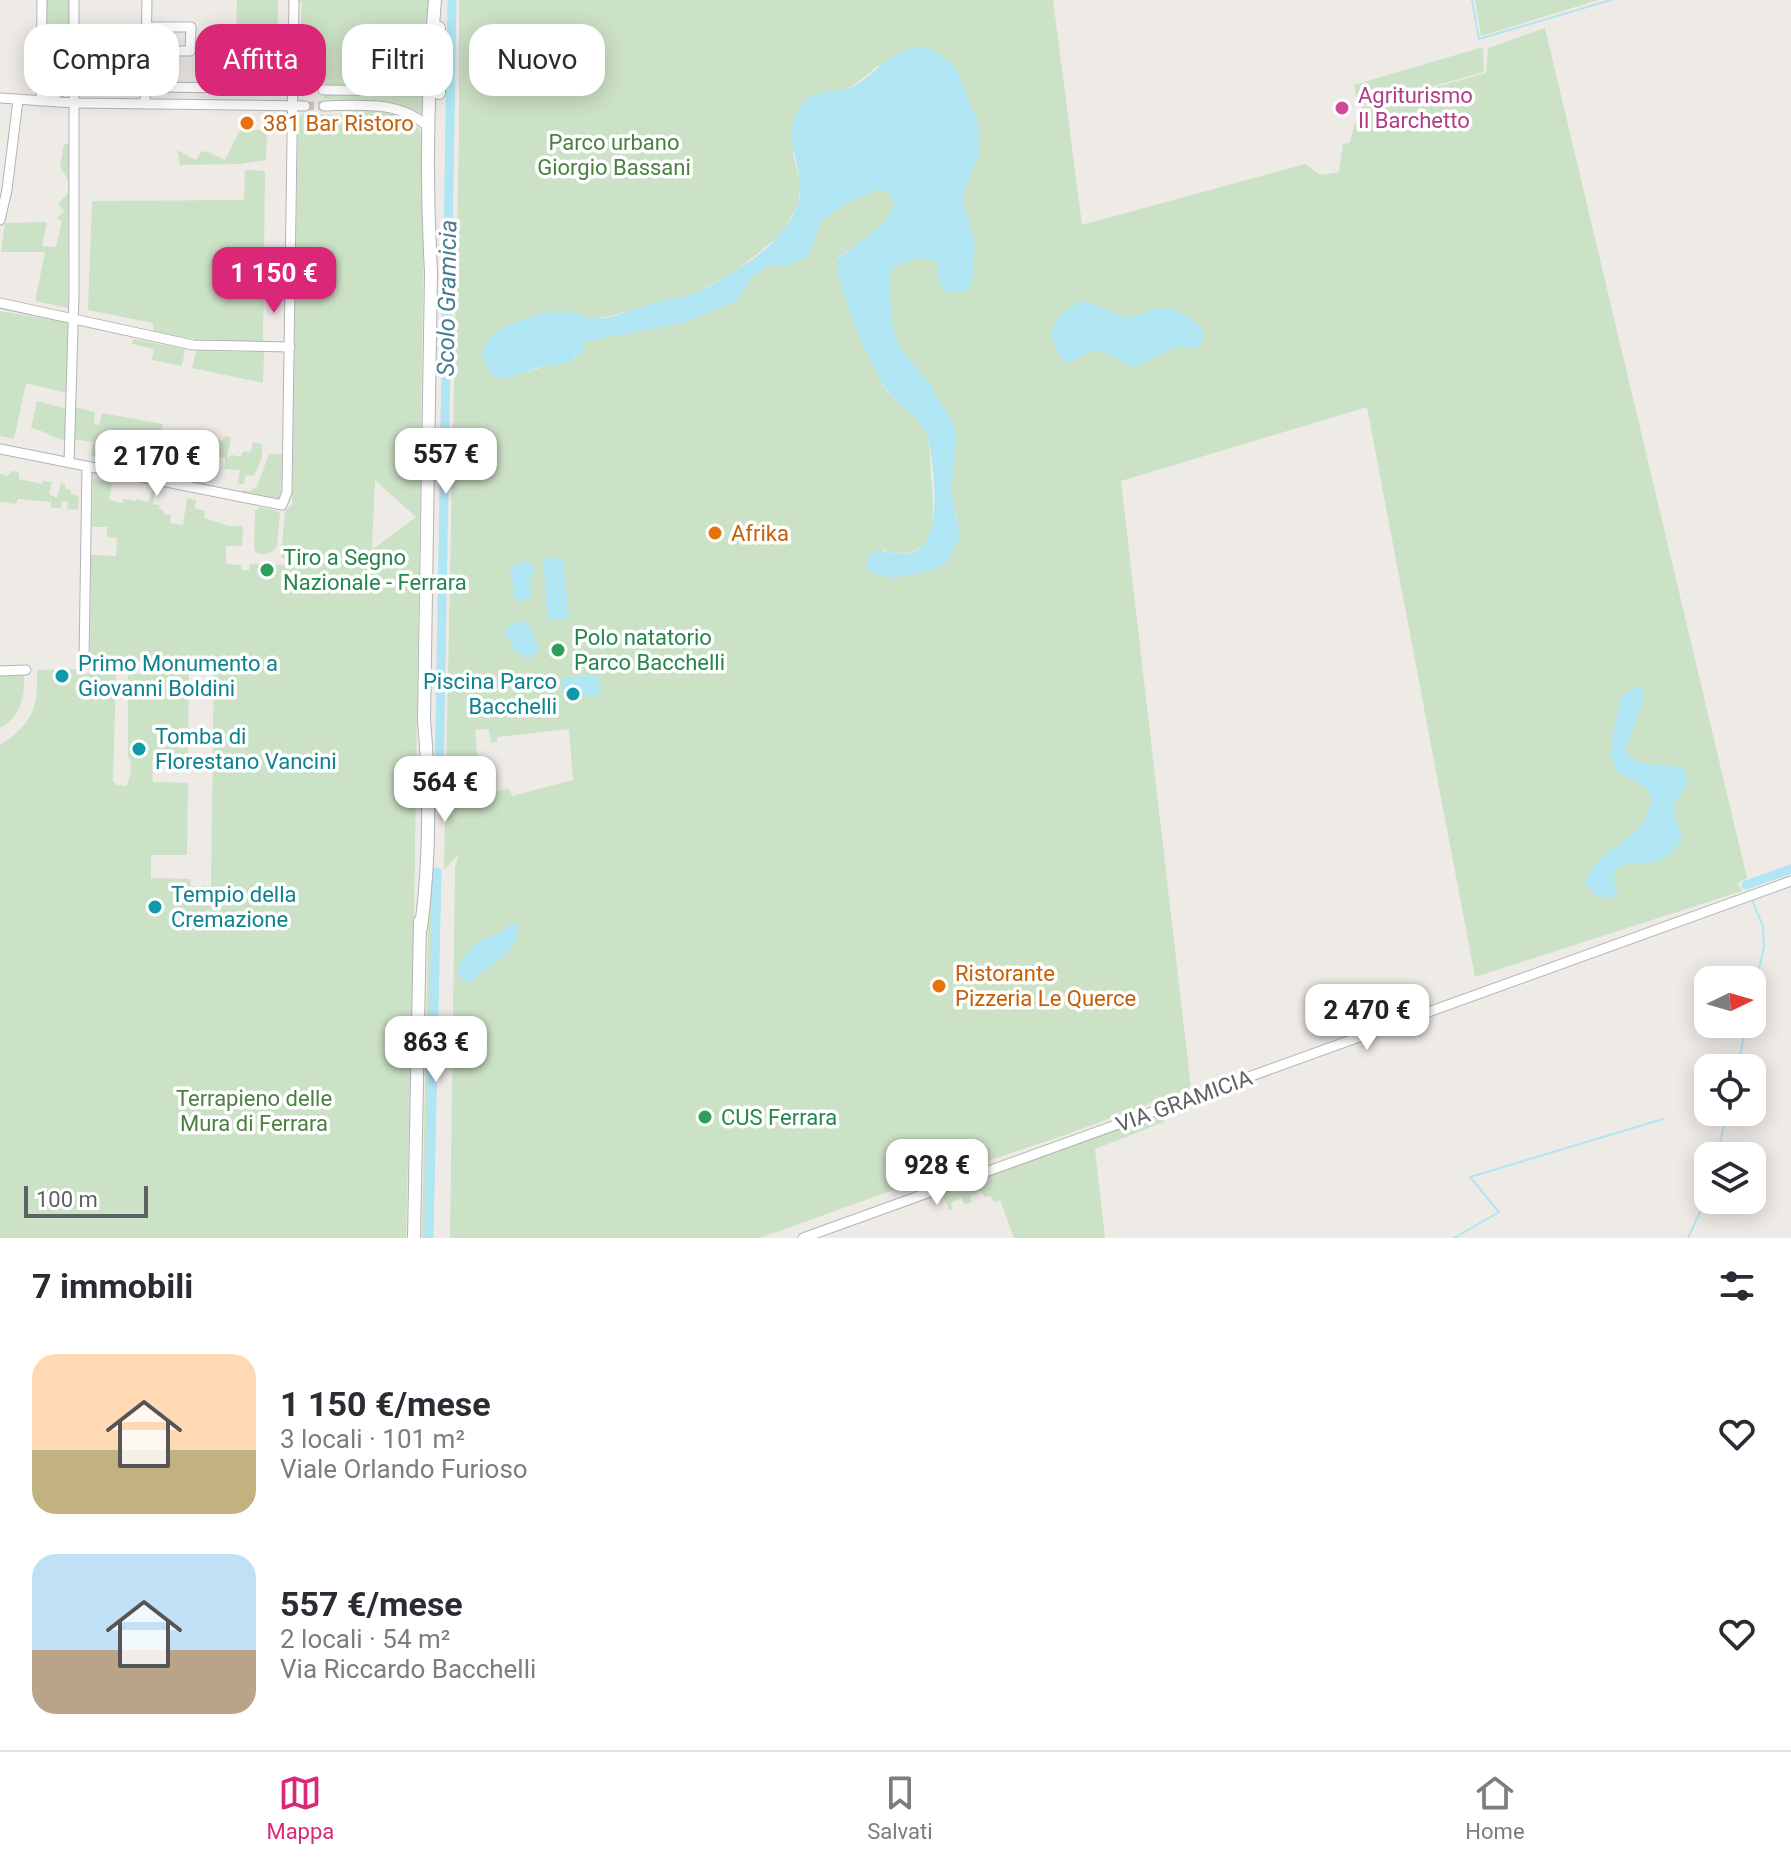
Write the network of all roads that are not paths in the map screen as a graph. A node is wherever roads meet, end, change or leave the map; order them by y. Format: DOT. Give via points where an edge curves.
graph roads {
  1 [pos="42,0"];
  2 [pos="74,0"];
  3 [pos="147,0"];
  4 [pos="294,0"];
  5 [pos="436,0"];
  6 [pos="74,24"];
  7 [pos="147,24"];
  8 [pos="293,24"];
  9 [pos="436,24"];
  10 [pos="179,27"];
  11 [pos="179,51"];
  12 [pos="52,96"];
  13 [pos="74,96"];
  14 [pos="145,96"];
  15 [pos="214,96"];
  16 [pos="292,96"];
  17 [pos="435,96"];
  18 [pos="0,98"];
  19 [pos="18,100"];
  20 [pos="41,101"];
  21 [pos="74,103"];
  22 [pos="145,104"];
  23 [pos="214,105"];
  24 [pos="292,106"];
  25 [pos="305,106"];
  26 [pos="324,106"];
  27 [pos="433,123"];
  28 [pos="4,177"];
  29 [pos="0,220"];
  30 [pos="0,303"];
  31 [pos="72,317"];
  32 [pos="290,347"];
  33 [pos="0,449"];
  34 [pos="69,463"];
  35 [pos="87,467"];
  36 [pos="84,661"];
  37 [pos="26,670"];
  38 [pos="0,671"];
  39 [pos="1791,881"];
  40 [pos="414,1238"];
  41 [pos="803,1238"];
  1 -- 20 [label="street"];
  2 -- 6 [label="street"];
  3 -- 7 [label="street"];
  4 -- 8 [label="street"];
  5 -- 9 [label="main road"];
  10 -- 11 [label="street" via="191,27 190,51"];
  12 -- 20 [label="street"];
  13 -- 21 [label="street"];
  14 -- 22 [label="street"];
  15 -- 23 [label="street"];
  16 -- 24 [label="street"];
  17 -- 27 [label="main road"];
  18 -- 19 [label="street"];
  19 -- 20 [label="street"];
  19 -- 28 [label="street"];
  20 -- 21 [label="street"];
  21 -- 22 [label="street"];
  21 -- 31 [label="street"];
  22 -- 23 [label="street"];
  23 -- 24 [label="street"];
  24 -- 25 [label="street"];
  24 -- 32 [label="street"];
  26 -- 27 [label="street" via="377,105"];
  27 -- 40 [label="main road" via="437,233 431,272 426,893"];
  28 -- 29 [label="street"];
  30 -- 31 [label="street"];
  31 -- 32 [label="street" via="193,345"];
  31 -- 34 [label="street"];
  32 -- 35 [label="street" via="287,492 282,505"];
  33 -- 34 [label="street"];
  34 -- 35 [label="street"];
  35 -- 36 [label="street"];
  37 -- 38 [label="street"];
  39 -- 41 [label="street, VIA GRAMICIA"];
}
